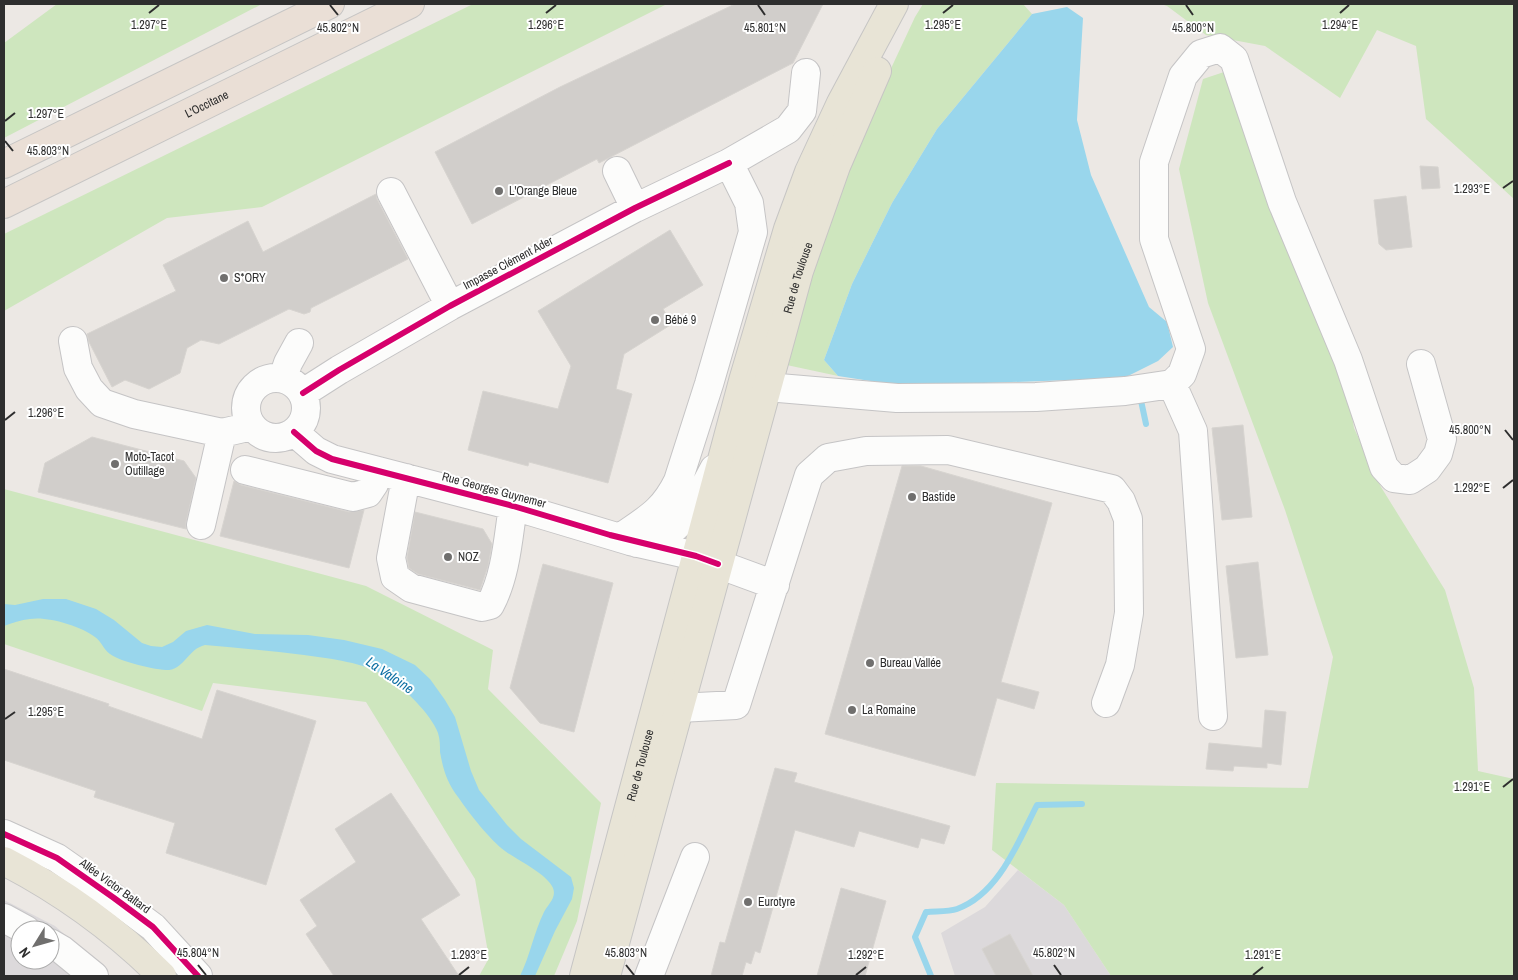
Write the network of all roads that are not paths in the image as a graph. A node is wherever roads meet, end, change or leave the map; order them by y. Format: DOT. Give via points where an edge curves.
graph roads {
  1 [pos="330,4"];
  2 [pos="410,4"];
  3 [pos="894,4"];
  4 [pos="910,4"];
  5 [pos="806,73"];
  6 [pos="729,163"];
  7 [pos="4,164"];
  8 [pos="617,171"];
  9 [pos="391,192"];
  10 [pos="4,204"];
  11 [pos="635,208"];
  12 [pos="450,306"];
  13 [pos="73,341"];
  14 [pos="299,343"];
  15 [pos="1422,364"];
  16 [pos="755,384"];
  17 [pos="293,385"];
  18 [pos="1162,385"];
  19 [pos="252,426"];
  20 [pos="294,432"];
  21 [pos="222,433"];
  22 [pos="726,446"];
  23 [pos="245,470"];
  24 [pos="378,471"];
  25 [pos="406,478"];
  26 [pos="513,506"];
  27 [pos="201,525"];
  28 [pos="628,540"];
  29 [pos="707,560"];
  30 [pos="775,585"];
  31 [pos="1106,703"];
  32 [pos="679,708"];
  33 [pos="1213,716"];
  34 [pos="4,834"];
  35 [pos="695,857"];
  36 [pos="4,861"];
  37 [pos="60,949"];
  38 [pos="94,976"];
  39 [pos="162,976"];
  40 [pos="198,976"];
  41 [pos="584,976"];
  42 [pos="606,976"];
  43 [pos="649,976"];
  1 -- 7 [label="highway"];
  2 -- 10 [label="highway, L'Occitane"];
  3 -- 16 [label="main road, Rue de Toulouse" via="841,103 809,172 788,229"];
  4 -- 16 [label="main road, Rue de Toulouse" via="836,166"];
  5 -- 6 [label="street, Impasse Clément Ader" via="802,112 788,129"];
  6 -- 11 [label="street, Impasse Clément Ader"];
  6 -- 28 [label="street" via="749,203 753,232 674,488 663,506"];
  8 -- 11 [label="street"];
  9 -- 12 [label="street"];
  11 -- 12 [label="street, Impasse Clément Ader"];
  12 -- 17 [label="street, Impasse Clément Ader" via="338,370"];
  13 -- 21 [label="street" via="78,368 89,389 102,403 134,414"];
  14 -- 17 [label="street" via="288,363"];
  15 -- 18 [label="street" via="1442,439 1438,454 1427,469 1410,480 1394,478 1384,466 1348,360 1282,202 1234,58 1220,48 1200,54 1183,76 1154,162 1154,239 1191,349 1182,374"];
  16 -- 18 [label="street" via="897,398 1036,397"];
  16 -- 22 [label="main road, Rue de Toulouse"];
  16 -- 29 [label="main road, Rue de Toulouse"];
  17 -- 19 [label="street" via="270,378 259,382 250,391 246,403 246,415"];
  17 -- 20 [label="street" via="306,404 302,424"];
  18 -- 33 [label="street" via="1193,431"];
  19 -- 20 [label="street" via="272,438"];
  19 -- 21 [label="street"];
  20 -- 24 [label="street, Rue Georges Guynemer" via="316,451 332,459"];
  21 -- 27 [label="street"];
  22 -- 28 [label="street" via="692,512 671,531"];
  22 -- 29 [label="main road, Rue de Toulouse"];
  23 -- 24 [label="street" via="353,497 368,493"];
  24 -- 25 [label="street, Rue Georges Guynemer"];
  25 -- 26 [label="street, Rue Georges Guynemer"];
  25 -- 26 [label="street" via="390,558 395,577 411,588 482,607 490,604 496,593"];
  26 -- 28 [label="street, Rue Georges Guynemer"];
  28 -- 29 [label="street, Rue Georges Guynemer"];
  29 -- 30 [label="street, Rue Georges Guynemer"];
  29 -- 32 [label="main road, Rue de Toulouse"];
  29 -- 41 [label="main road, Rue de Toulouse"];
  30 -- 31 [label="street" via="810,475 828,458 866,451 948,450 1112,490 1121,501 1128,519 1129,613 1120,665"];
  30 -- 32 [label="street" via="736,705"];
  32 -- 42 [label="main road, Rue de Toulouse"];
  34 -- 40 [label="street, Allée Victor Baltard" via="57,858 114,898 153,927"];
  35 -- 43 [label="street"];
  36 -- 39 [label="main road" via="92,916"];
  37 -- 38 [label="street"];
}
